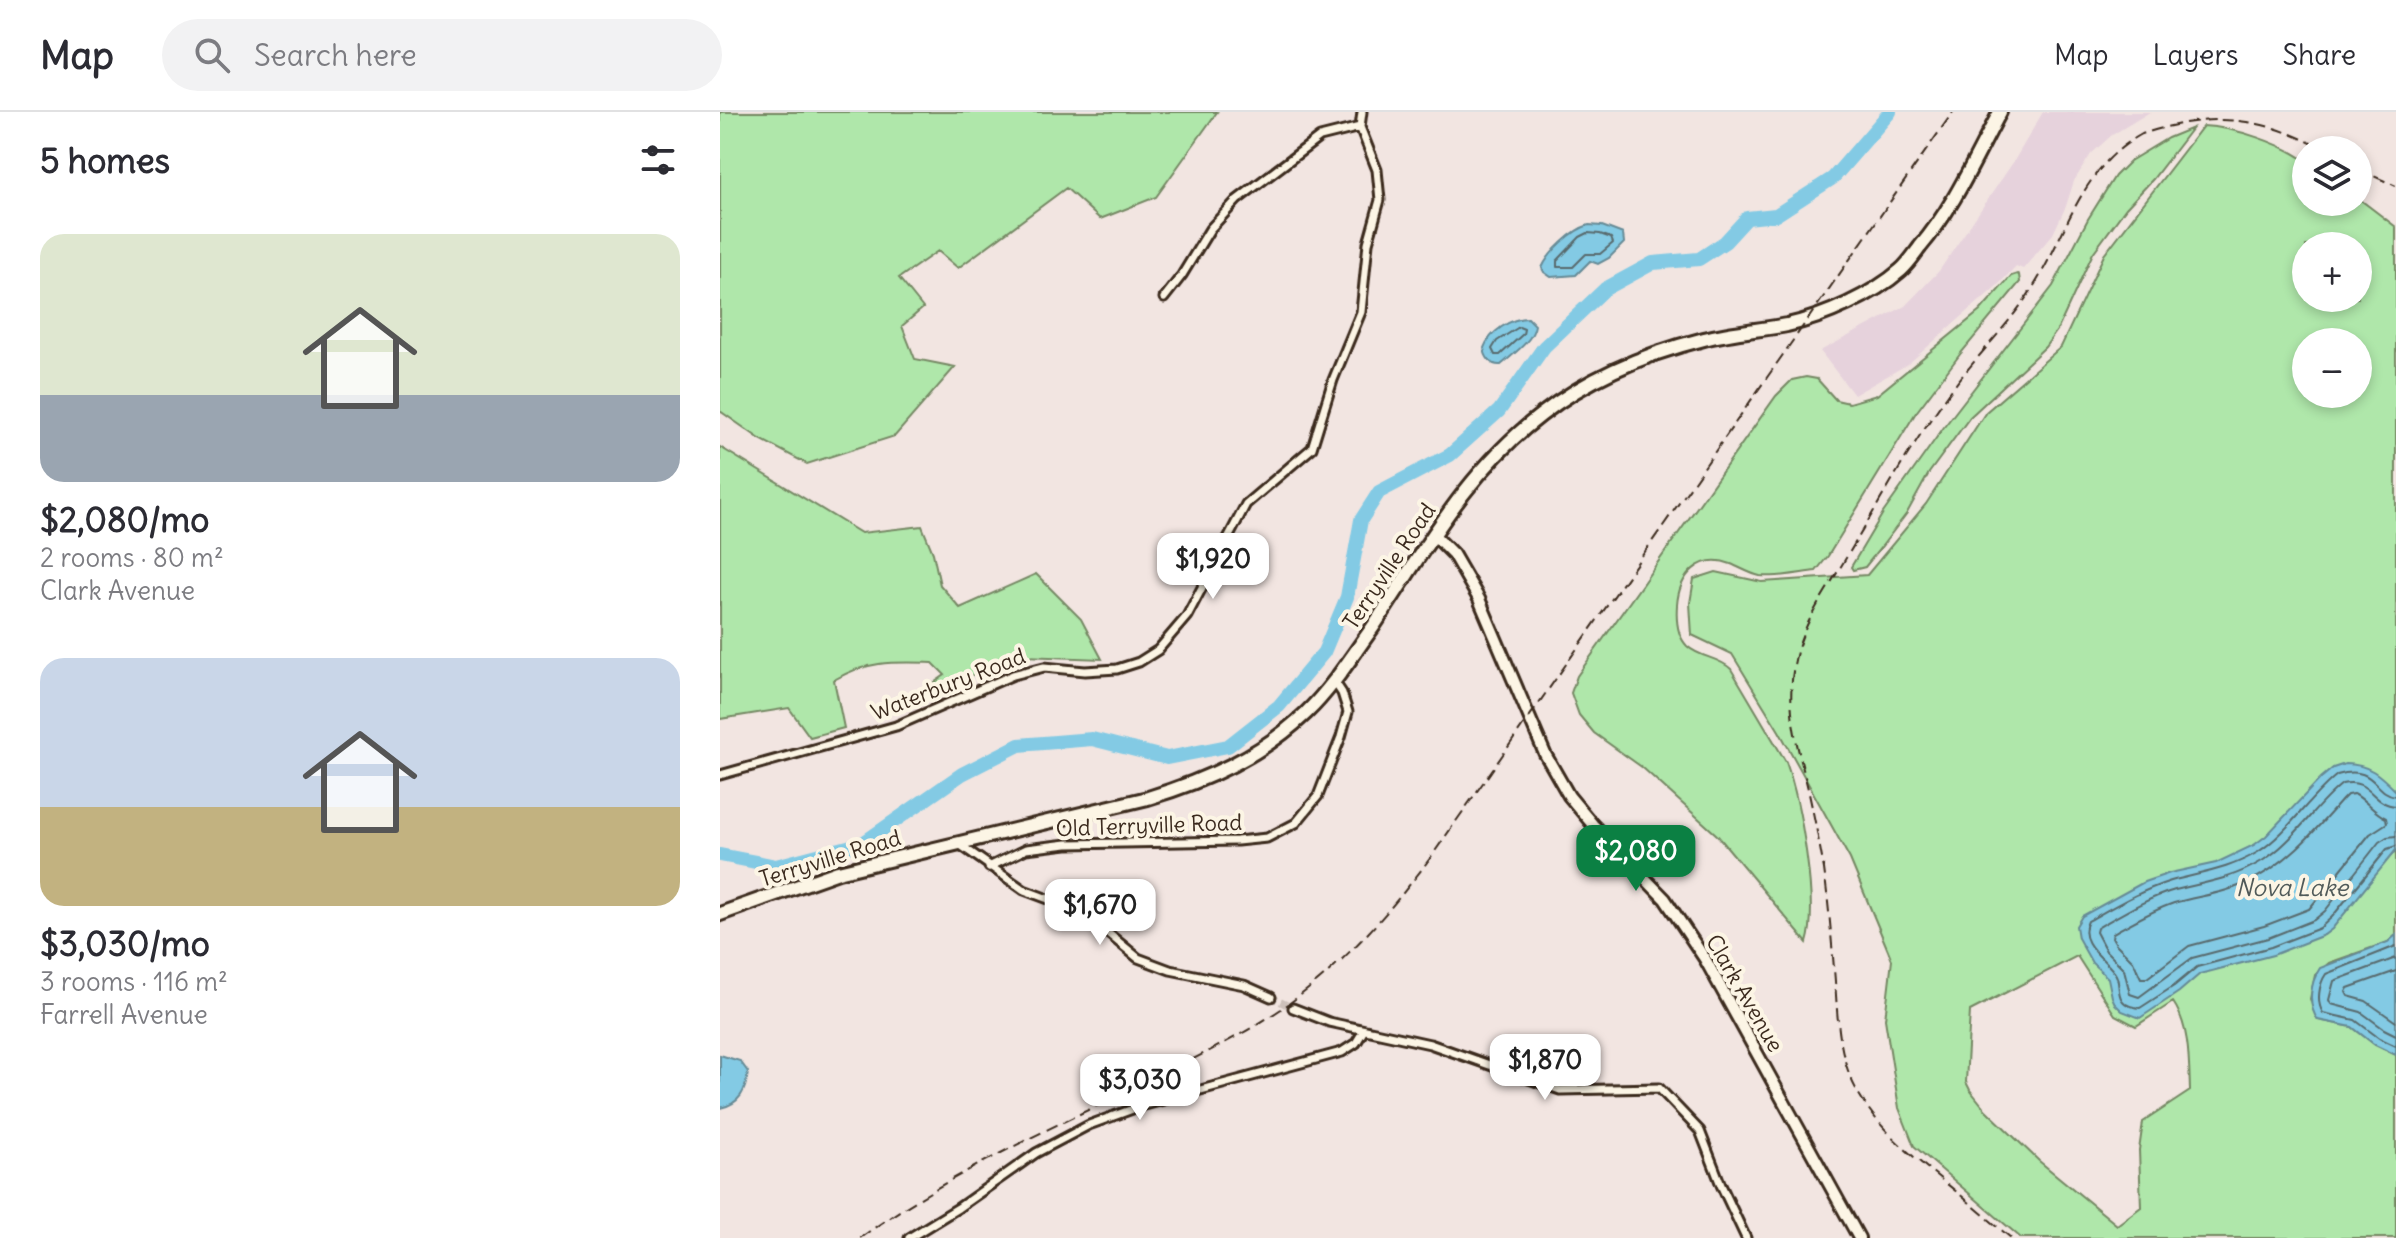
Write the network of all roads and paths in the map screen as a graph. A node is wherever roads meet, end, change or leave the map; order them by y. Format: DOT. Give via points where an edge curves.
graph roads {
  1 [pos="1362,112"];
  2 [pos="2000,112"];
  3 [pos="1360,127"];
  4 [pos="1164,298"];
  5 [pos="1434,535"];
  6 [pos="1334,681"];
  7 [pos="720,775"];
  8 [pos="958,843"];
  9 [pos="989,867"];
  10 [pos="720,914"];
  11 [pos="1271,997"];
  12 [pos="1293,1008"];
  13 [pos="1364,1030"];
  14 [pos="909,1238"];
  15 [pos="1746,1238"];
  16 [pos="1859,1238"];
  1 -- 3 [label="street, Waterbury Road"];
  2 -- 5 [label="highway, Terryville Road" via="1942,221 1901,270 1850,304 1791,324 1706,338 1624,364 1580,388 1502,449"];
  3 -- 4 [label="street" via="1320,137 1237,200 1210,229"];
  3 -- 7 [label="street, Waterbury Road" via="1377,170 1380,200 1368,243 1361,312 1312,448 1246,504 1187,616 1158,650 1117,669 1044,667 1013,675 896,726"];
  5 -- 6 [label="highway, Terryville Road"];
  5 -- 16 [label="main road, Clark Avenue" via="1453,554 1479,599 1545,754 1569,796 1665,899 1697,947"];
  6 -- 8 [label="highway, Terryville Road" via="1272,741 1211,777 1148,798"];
  6 -- 9 [label="street, Old Terryville Road" via="1348,712 1318,796 1296,823 1267,838 1237,841 1026,849"];
  8 -- 9 [label="street"];
  8 -- 10 [label="highway, Terryville Road" via="838,872"];
  9 -- 11 [label="street" via="1024,890 1067,906 1145,962 1244,985"];
  12 -- 13 [label="street"];
  13 -- 14 [label="street" via="1342,1052 1089,1125 1036,1153"];
  13 -- 15 [label="street" via="1430,1044 1560,1090 1659,1088 1700,1131"];
}
